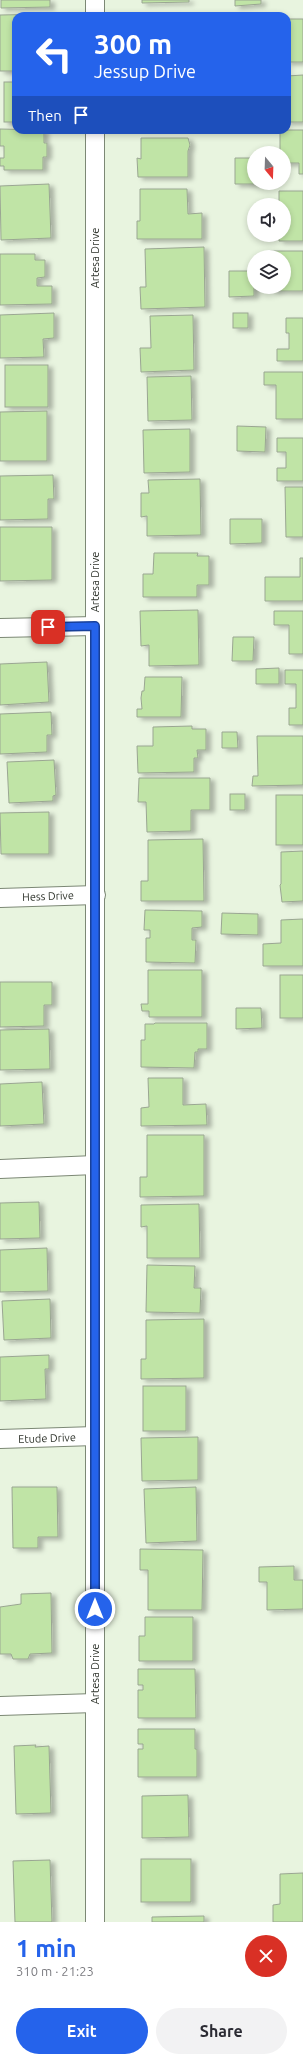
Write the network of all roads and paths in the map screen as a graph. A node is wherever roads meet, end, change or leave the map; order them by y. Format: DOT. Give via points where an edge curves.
graph roads {
  1 [pos="95,0"];
  2 [pos="95,12"];
  3 [pos="95,134"];
  4 [pos="95,626"];
  5 [pos="0,628"];
  6 [pos="96,895"];
  7 [pos="0,898"];
  8 [pos="95,1166"];
  9 [pos="0,1169"];
  10 [pos="95,1436"];
  11 [pos="0,1439"];
  12 [pos="95,1703"];
  13 [pos="0,1706"];
  14 [pos="95,1922"];
  1 -- 2 [label="street"];
  3 -- 4 [label="street, Artesa Drive"];
  4 -- 5 [label="street"];
  4 -- 6 [label="street, Artesa Drive"];
  6 -- 7 [label="street, Hess Drive"];
  6 -- 8 [label="street, Artesa Drive"];
  8 -- 9 [label="street"];
  8 -- 10 [label="street, Artesa Drive"];
  10 -- 11 [label="street, Etude Drive"];
  10 -- 12 [label="street, Artesa Drive"];
  12 -- 13 [label="street"];
  12 -- 14 [label="street, Artesa Drive"];
}
